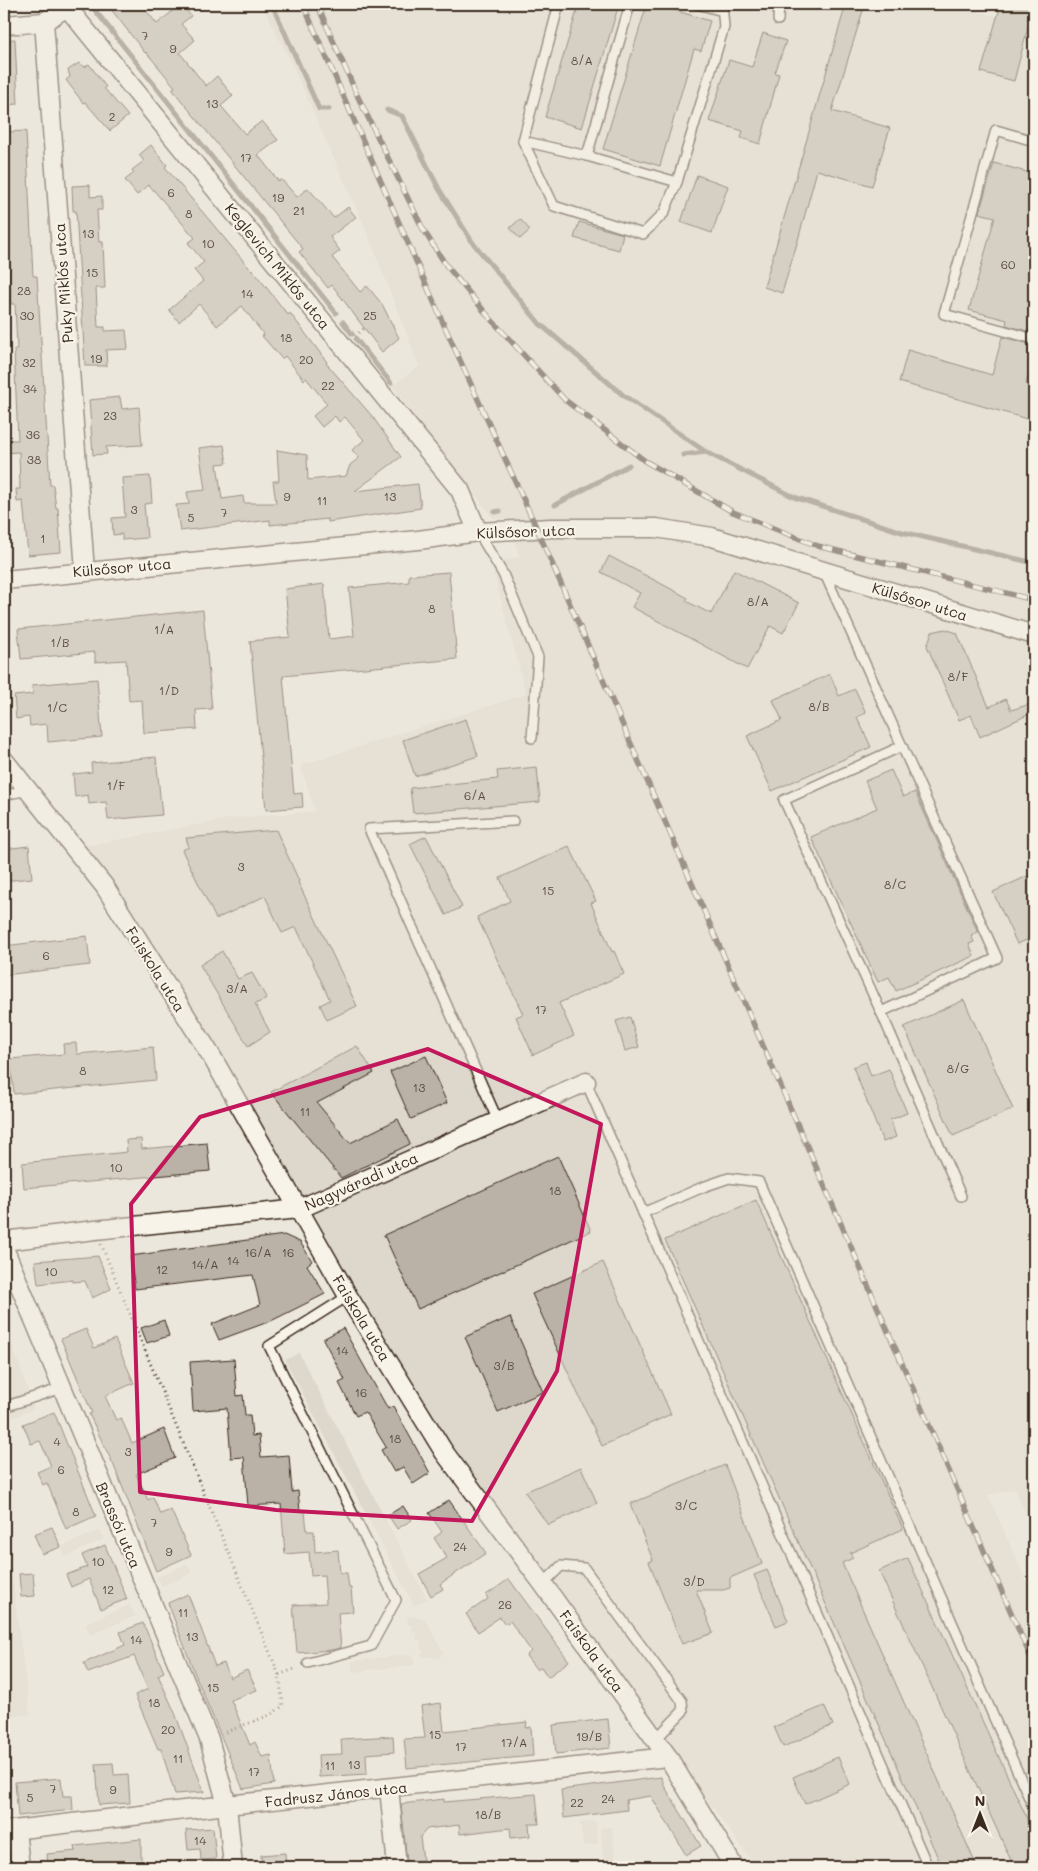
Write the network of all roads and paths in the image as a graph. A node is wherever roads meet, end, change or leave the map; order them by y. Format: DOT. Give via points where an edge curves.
graph roads {
  1 [pos="559,4"];
  2 [pos="630,4"];
  3 [pos="697,4"];
  4 [pos="779,4"];
  5 [pos="722,8"];
  6 [pos="778,20"];
  7 [pos="44,22"];
  8 [pos="4,25"];
  9 [pos="522,141"];
  10 [pos="1034,141"];
  11 [pos="587,156"];
  12 [pos="678,182"];
  13 [pos="1034,339"];
  14 [pos="478,532"];
  15 [pos="85,571"];
  16 [pos="824,572"];
  17 [pos="4,580"];
  18 [pos="1034,636"];
  19 [pos="532,738"];
  20 [pos="902,746"];
  21 [pos="4,760"];
  22 [pos="28,790"];
  23 [pos="4,795"];
  24 [pos="513,821"];
  25 [pos="881,1012"];
  26 [pos="586,1082"];
  27 [pos="498,1121"];
  28 [pos="961,1196"];
  29 [pos="299,1209"];
  30 [pos="642,1213"];
  31 [pos="94,1230"];
  32 [pos="4,1241"];
  33 [pos="4,1248"];
  34 [pos="348,1296"];
  35 [pos="62,1388"];
  36 [pos="4,1407"];
  37 [pos="543,1584"];
  38 [pos="308,1664"];
  39 [pos="279,1675"];
  40 [pos="208,1739"];
  41 [pos="655,1740"];
  42 [pos="668,1757"];
  43 [pos="389,1788"];
  44 [pos="227,1805"];
  45 [pos="1034,1809"];
  46 [pos="10,1831"];
  47 [pos="20,1867"];
  48 [pos="233,1867"];
  49 [pos="397,1867"];
  50 [pos="734,1867"];
  51 [pos="928,1867"];
  1 -- 9 [label="lane"];
  2 -- 11 [label="lane"];
  3 -- 5 [label="lane"];
  4 -- 6 [label="lane"];
  5 -- 12 [label="lane" via="724,27"];
  7 -- 8 [label="street"];
  7 -- 14 [label="street, Keglevich Miklós utca" via="67,7 460,490"];
  7 -- 15 [label="street, Puky Miklós utca"];
  9 -- 11 [label="lane"];
  9 -- 12 [label="lane" via="554,206 643,234 664,213"];
  10 -- 13 [label="lane" via="996,130 944,314"];
  11 -- 12 [label="lane"];
  14 -- 15 [label="street, Külsősor utca"];
  14 -- 16 [label="street, Külsősor utca" via="656,528 712,537"];
  14 -- 19 [label="lane" via="503,574 538,657"];
  15 -- 17 [label="street, Külsősor utca"];
  16 -- 18 [label="street, Külsősor utca"];
  16 -- 20 [label="lane"];
  20 -- 25 [label="lane" via="997,958"];
  20 -- 25 [label="lane" via="784,800"];
  21 -- 22 [label="street, Faiskola utca"];
  22 -- 23 [label="lane"];
  22 -- 29 [label="street, Faiskola utca" via="105,887 212,1057"];
  24 -- 27 [label="lane" via="368,829"];
  25 -- 28 [label="lane"];
  26 -- 27 [label="street, Nagyváradi utca"];
  26 -- 30 [label="lane"];
  27 -- 29 [label="street, Nagyváradi utca"];
  29 -- 31 [label="street, Nagyváradi utca"];
  29 -- 34 [label="street, Faiskola utca"];
  30 -- 45 [label="lane" via="729,1178 759,1182"];
  30 -- 51 [label="lane"];
  31 -- 32 [label="street, Nagyváradi utca"];
  31 -- 39 [label="path"];
  33 -- 35 [label="street, Brassói utca"];
  34 -- 37 [label="street, Faiskola utca" via="444,1452"];
  34 -- 38 [label="lane" via="269,1346 396,1600 371,1646"];
  35 -- 36 [label="lane"];
  35 -- 40 [label="street, Brassói utca"];
  37 -- 41 [label="street, Faiskola utca"];
  37 -- 41 [label="lane" via="561,1566 584,1568 682,1701 683,1711"];
  38 -- 39 [label="path"];
  39 -- 40 [label="path" via="283,1706 270,1715"];
  40 -- 44 [label="street, Brassói utca"];
  41 -- 42 [label="street, Faiskola utca"];
  42 -- 43 [label="street, Fadrusz János utca"];
  42 -- 50 [label="street, Faiskola utca"];
  43 -- 44 [label="street, Fadrusz János utca"];
  43 -- 49 [label="street"];
  44 -- 46 [label="street, Fadrusz János utca"];
  44 -- 48 [label="street, Brassói utca"];
  46 -- 47 [label="street"];
}
